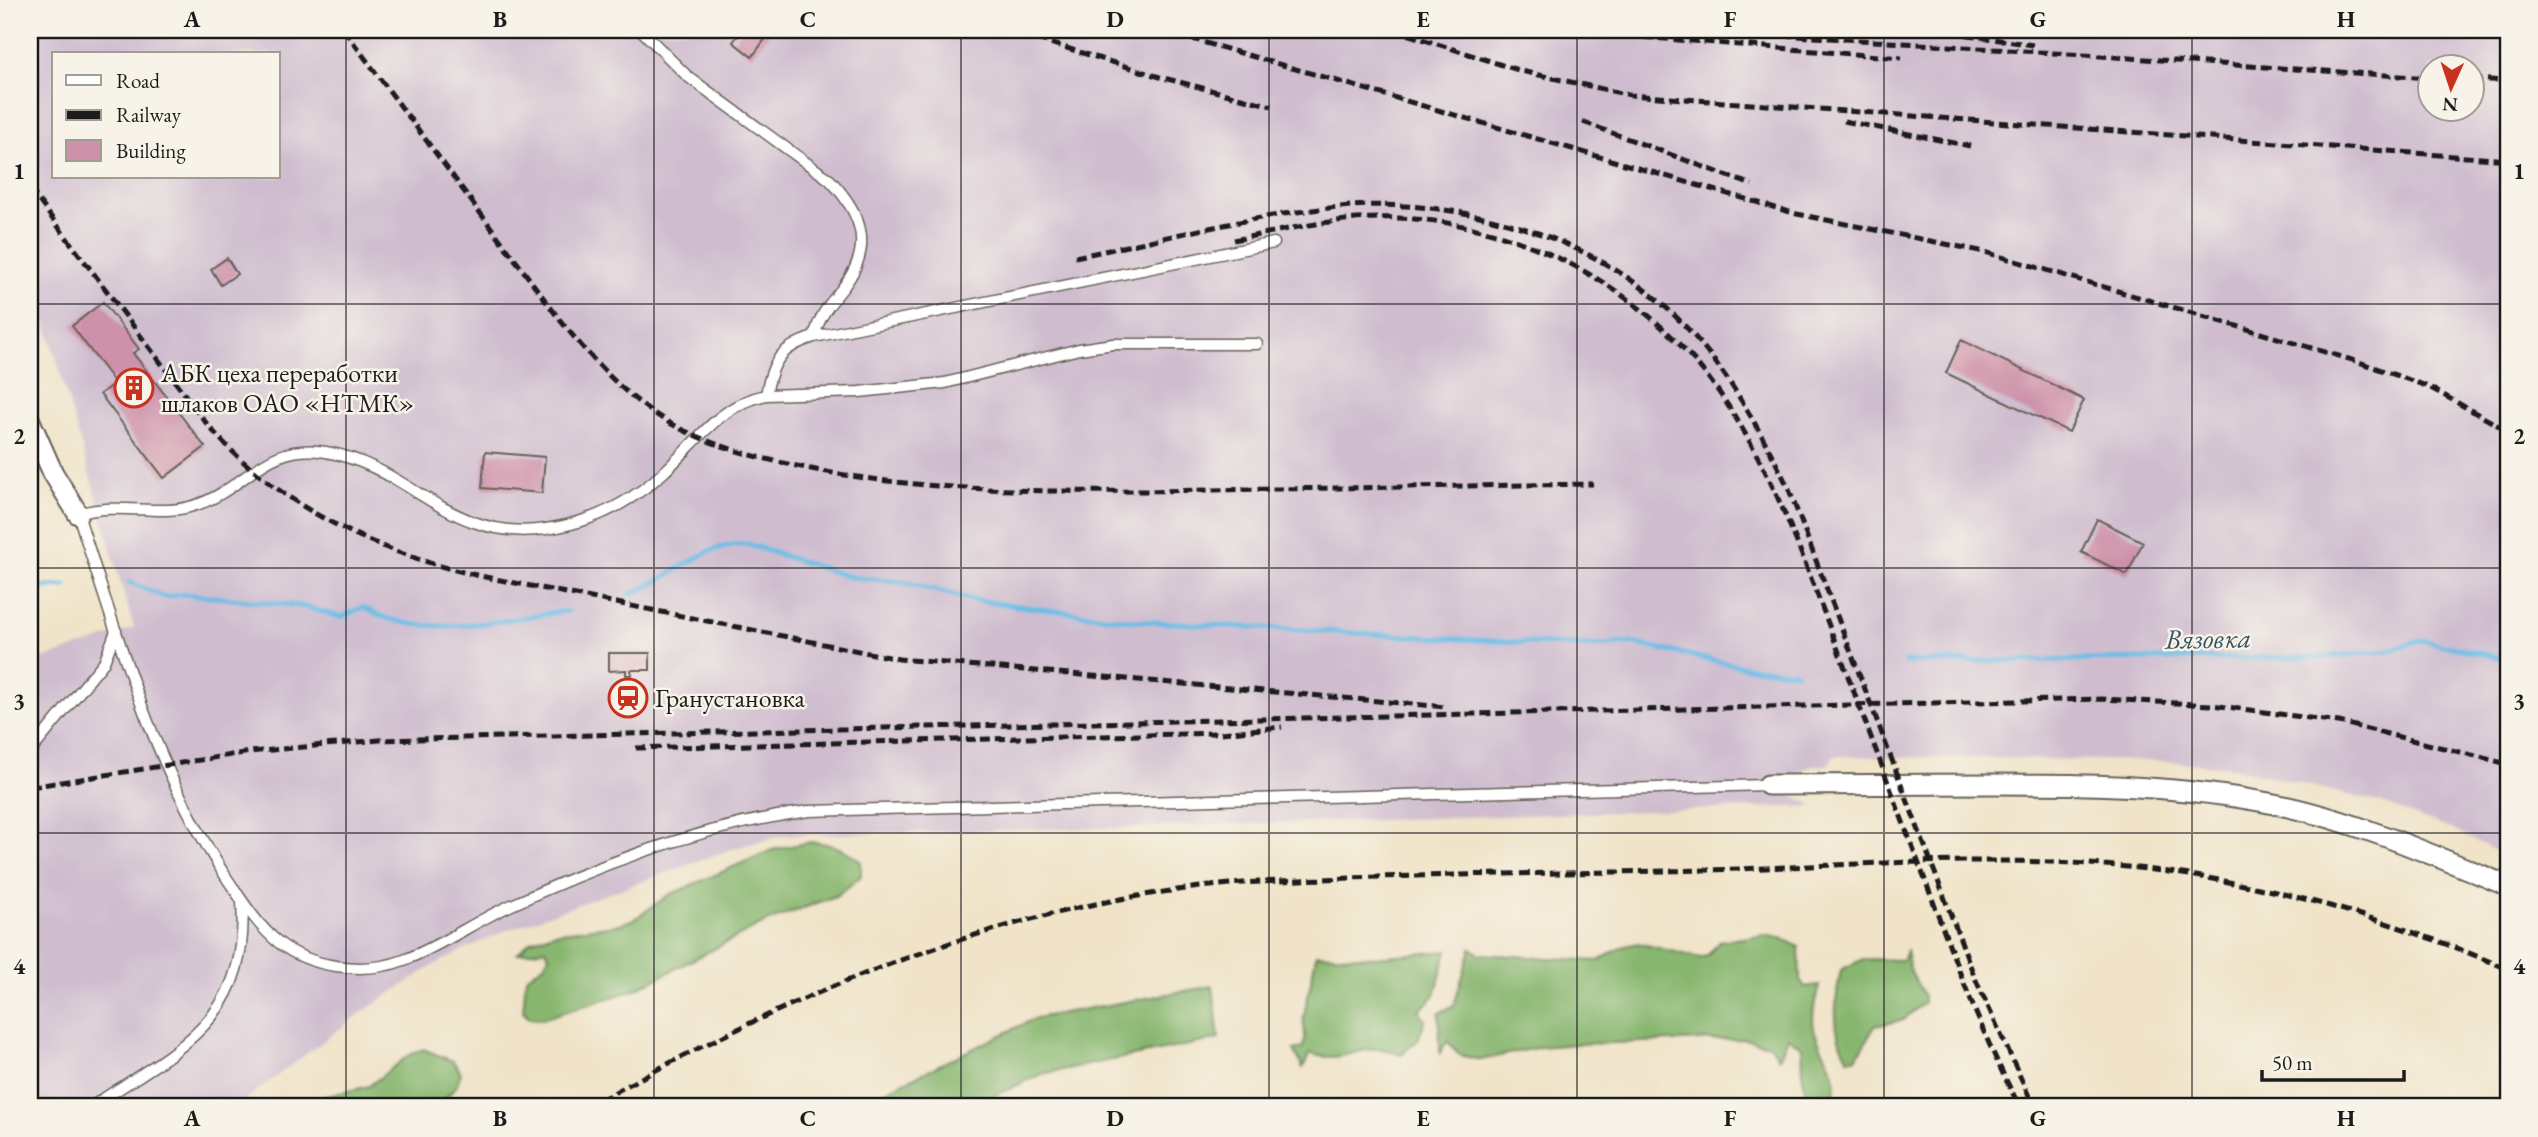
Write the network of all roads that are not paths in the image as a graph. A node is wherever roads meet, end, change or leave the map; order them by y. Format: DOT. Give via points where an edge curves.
graph roads {
  1 [pos="641,30"];
  2 [pos="1274,243"];
  3 [pos="814,337"];
  4 [pos="1257,344"];
  5 [pos="766,395"];
  6 [pos="30,421"];
  7 [pos="78,514"];
  8 [pos="116,631"];
  9 [pos="30,752"];
  10 [pos="1768,785"];
  11 [pos="2508,886"];
  12 [pos="242,902"];
  13 [pos="91,1107"];
  1 -- 3 [label="lane" via="687,76 830,180 853,209 863,239 860,256 818,321"];
  2 -- 3 [label="lane"];
  3 -- 5 [label="lane" via="779,354"];
  4 -- 5 [label="lane" via="1113,344 945,383 859,393"];
  5 -- 7 [label="lane" via="750,398 723,414 628,500 567,526 516,531 469,522 365,463 304,450 269,460 222,493 192,507 99,507"];
  6 -- 7 [label="street"];
  7 -- 8 [label="lane"];
  8 -- 9 [label="lane" via="104,662"];
  8 -- 12 [label="lane" via="181,798 201,840"];
  10 -- 11 [label="street" via="2066,784 2213,792 2337,821"];
  10 -- 12 [label="lane" via="788,814 728,825 614,864 505,908 404,960 378,966 325,964 300,956 261,926"];
  12 -- 13 [label="lane" via="241,960 215,1015 184,1043"];
}
